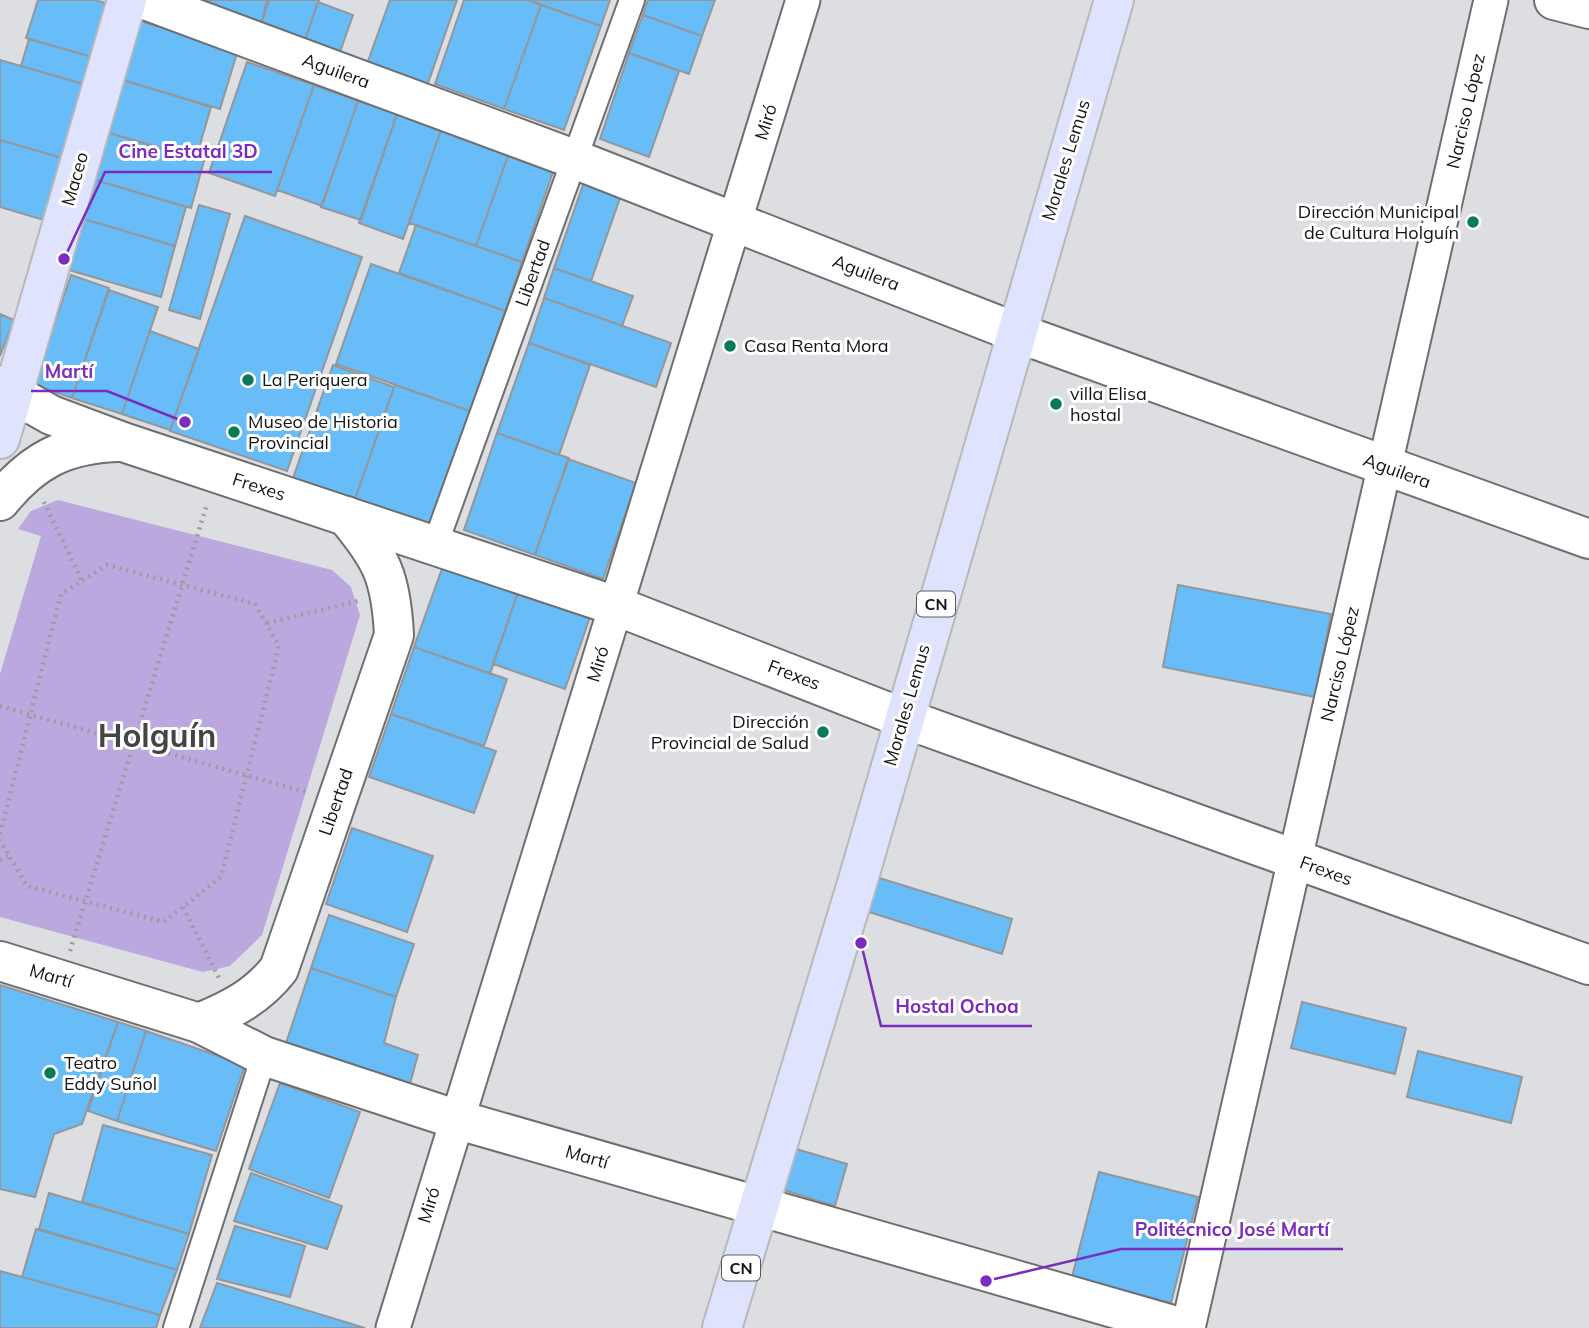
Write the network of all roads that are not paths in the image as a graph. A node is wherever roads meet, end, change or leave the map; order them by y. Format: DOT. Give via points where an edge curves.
graph roads {
  1 [pos="127,0"];
  2 [pos="145,0"];
  3 [pos="632,0"];
  4 [pos="803,0"];
  5 [pos="1114,0"];
  6 [pos="1491,0"];
  7 [pos="1554,0"];
  8 [pos="1589,9"];
  9 [pos="574,159"];
  10 [pos="735,222"];
  11 [pos="1015,332"];
  12 [pos="6,389"];
  13 [pos="0,439"];
  14 [pos="123,442"];
  15 [pos="1385,467"];
  16 [pos="0,501"];
  17 [pos="345,516"];
  18 [pos="1589,539"];
  19 [pos="435,545"];
  20 [pos="616,606"];
  21 [pos="903,718"];
  22 [pos="1294,859"];
  23 [pos="0,961"];
  24 [pos="1589,965"];
  25 [pos="199,1023"];
  26 [pos="264,1056"];
  27 [pos="456,1119"];
  28 [pos="759,1208"];
  29 [pos="176,1328"];
  30 [pos="393,1328"];
  31 [pos="722,1328"];
  32 [pos="1183,1328"];
  33 [pos="1188,1328"];
  1 -- 12 [label="main road, Maceo"];
  2 -- 9 [label="main road, Aguilera"];
  3 -- 9 [label="street, Libertad"];
  4 -- 10 [label="street, Miró"];
  5 -- 11 [label="main road, Morales Lemus / CN"];
  6 -- 15 [label="street, Narciso López"];
  7 -- 8 [label="main road"];
  9 -- 10 [label="main road, Aguilera"];
  9 -- 19 [label="street, Libertad"];
  10 -- 11 [label="main road, Aguilera"];
  10 -- 20 [label="street, Miró"];
  11 -- 15 [label="main road, Aguilera"];
  11 -- 21 [label="main road, Morales Lemus / CN"];
  12 -- 13 [label="main road, Maceo"];
  12 -- 14 [label="main road, Frexes" via="51,415"];
  14 -- 16 [label="main road" via="84,443 49,457"];
  14 -- 17 [label="main road, Frexes"];
  15 -- 18 [label="main road, Aguilera"];
  15 -- 22 [label="street, Narciso López"];
  17 -- 19 [label="main road, Frexes"];
  17 -- 25 [label="main road, Libertad" via="376,551 392,593 394,635 279,969 234,1009"];
  19 -- 20 [label="main road, Frexes"];
  20 -- 21 [label="main road, Frexes"];
  20 -- 27 [label="street, Miró"];
  21 -- 22 [label="main road, Frexes"];
  21 -- 28 [label="main road, Morales Lemus / CN"];
  22 -- 24 [label="main road, Frexes"];
  22 -- 33 [label="street, Narciso López"];
  23 -- 25 [label="main road, Martí"];
  25 -- 26 [label="main road, Martí"];
  26 -- 27 [label="main road, Martí"];
  26 -- 29 [label="street"];
  27 -- 28 [label="main road, Martí"];
  27 -- 30 [label="street, Miró"];
  28 -- 31 [label="main road, Morales Lemus / CN"];
  28 -- 32 [label="main road, Martí"];
}
